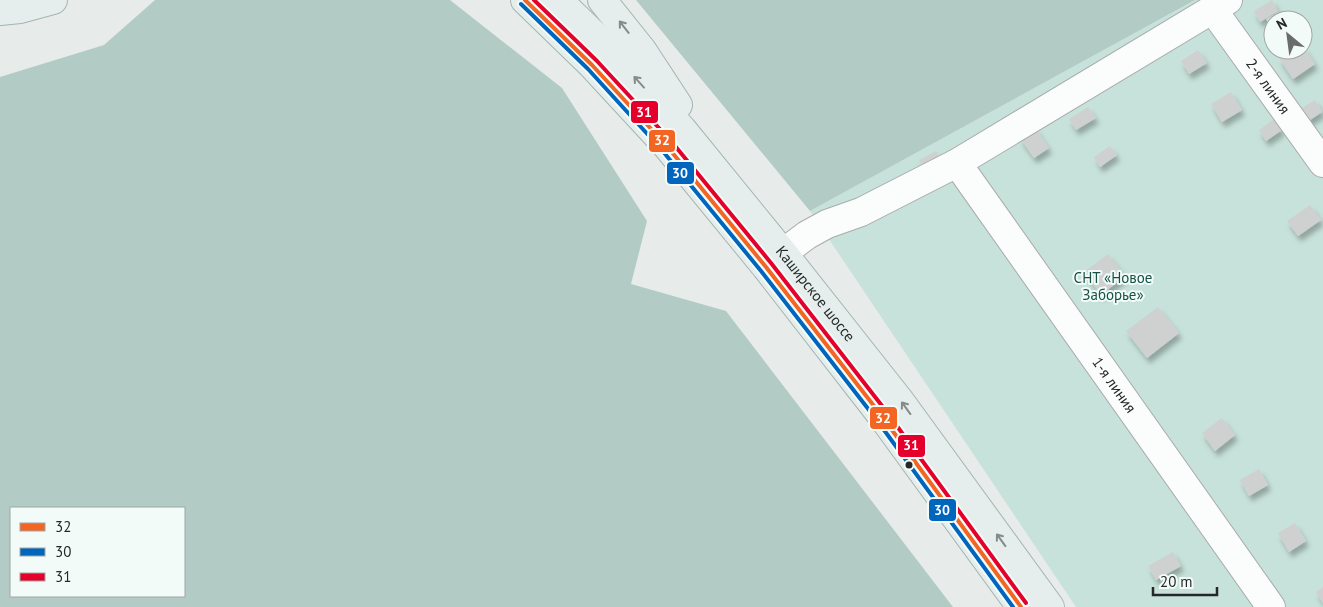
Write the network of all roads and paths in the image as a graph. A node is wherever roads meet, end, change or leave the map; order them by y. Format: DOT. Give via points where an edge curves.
graph roads {
  1 [pos="53,0"];
  2 [pos="525,0"];
  3 [pos="558,0"];
  4 [pos="602,0"];
  5 [pos="1220,5"];
  6 [pos="0,11"];
  7 [pos="957,163"];
  8 [pos="1323,163"];
  9 [pos="784,253"];
  10 [pos="1021,607"];
  11 [pos="1050,607"];
  12 [pos="1271,607"];
  1 -- 6 [label="main road"];
  2 -- 10 [label="main road, Каширское шоссе" via="592,65 666,145 766,267 881,415"];
  9 -- 3 [label="main road, Каширское шоссе, one-way" via="682,129 609,49"];
  9 -- 4 [label="main road, one-way" via="642,50"];
  5 -- 7 [label="street"];
  5 -- 8 [label="street, 2-я линия"];
  7 -- 9 [label="street" via="862,212 827,224"];
  7 -- 12 [label="street, 1-я линия"];
  11 -- 9 [label="main road, Каширское шоссе, one-way" via="900,401"];
}
